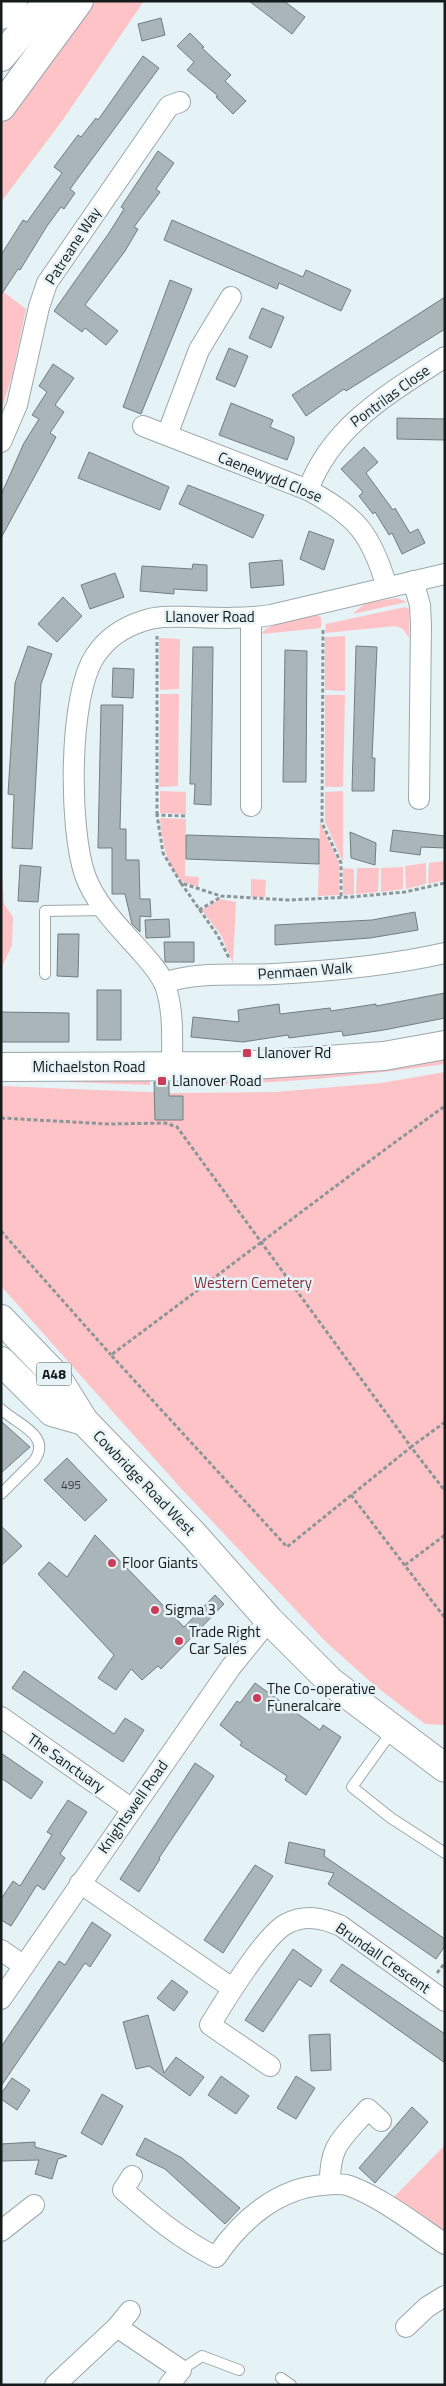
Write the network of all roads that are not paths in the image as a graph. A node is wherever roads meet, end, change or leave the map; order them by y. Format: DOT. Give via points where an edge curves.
graph roads {
  1 [pos="13,1"];
  2 [pos="48,1"];
  3 [pos="79,1"];
  4 [pos="1,15"];
  5 [pos="1,57"];
  6 [pos="180,102"];
  7 [pos="1,107"];
  8 [pos="231,297"];
  9 [pos="445,357"];
  10 [pos="143,426"];
  11 [pos="167,435"];
  12 [pos="1,442"];
  13 [pos="308,490"];
  14 [pos="445,574"];
  15 [pos="414,581"];
  16 [pos="387,587"];
  17 [pos="251,618"];
  18 [pos="419,799"];
  19 [pos="251,806"];
  20 [pos="105,910"];
  21 [pos="445,953"];
  22 [pos="45,974"];
  23 [pos="164,983"];
  24 [pos="445,1045"];
  25 [pos="1,1067"];
  26 [pos="172,1067"];
  27 [pos="6,1334"];
  28 [pos="1,1361"];
  29 [pos="1,1409"];
  30 [pos="84,1421"];
  31 [pos="1,1494"];
  32 [pos="269,1620"];
  33 [pos="1,1717"];
  34 [pos="393,1730"];
  35 [pos="445,1768"];
  36 [pos="132,1809"];
  37 [pos="445,1853"];
  38 [pos="80,1883"];
  39 [pos="1,1950"];
  40 [pos="24,1966"];
  41 [pos="232,1988"];
  42 [pos="1,1999"];
  43 [pos="445,2001"];
  44 [pos="270,2066"];
  45 [pos="381,2121"];
  46 [pos="132,2176"];
  47 [pos="330,2184"];
  48 [pos="34,2206"];
  49 [pos="1,2231"];
  50 [pos="445,2244"];
  51 [pos="445,2296"];
  52 [pos="130,2311"];
  53 [pos="117,2327"];
  54 [pos="406,2327"];
  55 [pos="239,2370"];
  56 [pos="175,2377"];
  57 [pos="281,2378"];
  58 [pos="55,2385"];
  59 [pos="291,2385"];
  1 -- 4 [label="main road"];
  2 -- 5 [label="main road"];
  3 -- 7 [label="main road"];
  6 -- 12 [label="street, Patreane Way" via="169,106 47,283 21,391"];
  8 -- 11 [label="street" via="199,350"];
  9 -- 13 [label="street, Pontrilas Close" via="378,401 346,429 322,460"];
  10 -- 11 [label="street, Caenewydd Close"];
  11 -- 13 [label="street, Caenewydd Close"];
  13 -- 16 [label="street, Caenewydd Close" via="342,510 358,524 379,559"];
  14 -- 15 [label="street, Llanover Road"];
  15 -- 16 [label="street, Llanover Road"];
  15 -- 18 [label="street" via="421,625"];
  16 -- 17 [label="street, Llanover Road"];
  17 -- 19 [label="street"];
  17 -- 20 [label="street, Llanover Road" via="154,618 126,628 106,642 94,657 80,702 76,730 76,823 86,876"];
  20 -- 22 [label="lane" via="45,911"];
  20 -- 23 [label="street, Llanover Road"];
  21 -- 23 [label="street, Penmaen Walk" via="372,966 302,973 187,976"];
  23 -- 26 [label="street, Llanover Road" via="171,1019"];
  24 -- 26 [label="main road, Michaelston Road" via="392,1055 323,1061"];
  25 -- 26 [label="main road, Michaelston Road"];
  27 -- 30 [label="main road, Cowbridge Road West / A48" via="56,1376"];
  28 -- 30 [label="main road, Cowbridge Road West / A48" via="52,1412"];
  29 -- 31 [label="lane" via="33,1433 39,1447 34,1461"];
  30 -- 32 [label="main road, Cowbridge Road West / A48" via="161,1500"];
  32 -- 34 [label="main road, Cowbridge Road West / A48" via="331,1682"];
  32 -- 36 [label="street, Knightswell Road" via="231,1666"];
  33 -- 36 [label="street, The Sanctuary"];
  34 -- 35 [label="main road, Cowbridge Road West / A48"];
  34 -- 37 [label="lane" via="352,1787 391,1818"];
  36 -- 38 [label="street, Knightswell Road"];
  38 -- 40 [label="street, Knightswell Road"];
  38 -- 41 [label="street"];
  39 -- 40 [label="street"];
  40 -- 42 [label="street, Knightswell Road"];
  41 -- 43 [label="street, Brundall Crescent" via="274,1933 284,1925 296,1920 323,1918 341,1926"];
  41 -- 44 [label="street, Brundall Crescent" via="210,2025"];
  45 -- 47 [label="street" via="368,2109 333,2150 329,2165"];
  46 -- 47 [label="street" via="123,2190 168,2230 216,2256 226,2241 279,2197 311,2186"];
  47 -- 50 [label="street" via="348,2185 367,2194"];
  48 -- 49 [label="street" via="23,2225"];
  51 -- 54 [label="street" via="427,2307"];
  52 -- 53 [label="street"];
  53 -- 56 [label="street"];
  53 -- 58 [label="street"];
  55 -- 56 [label="lane" via="202,2356"];
  57 -- 59 [label="lane"];
}
